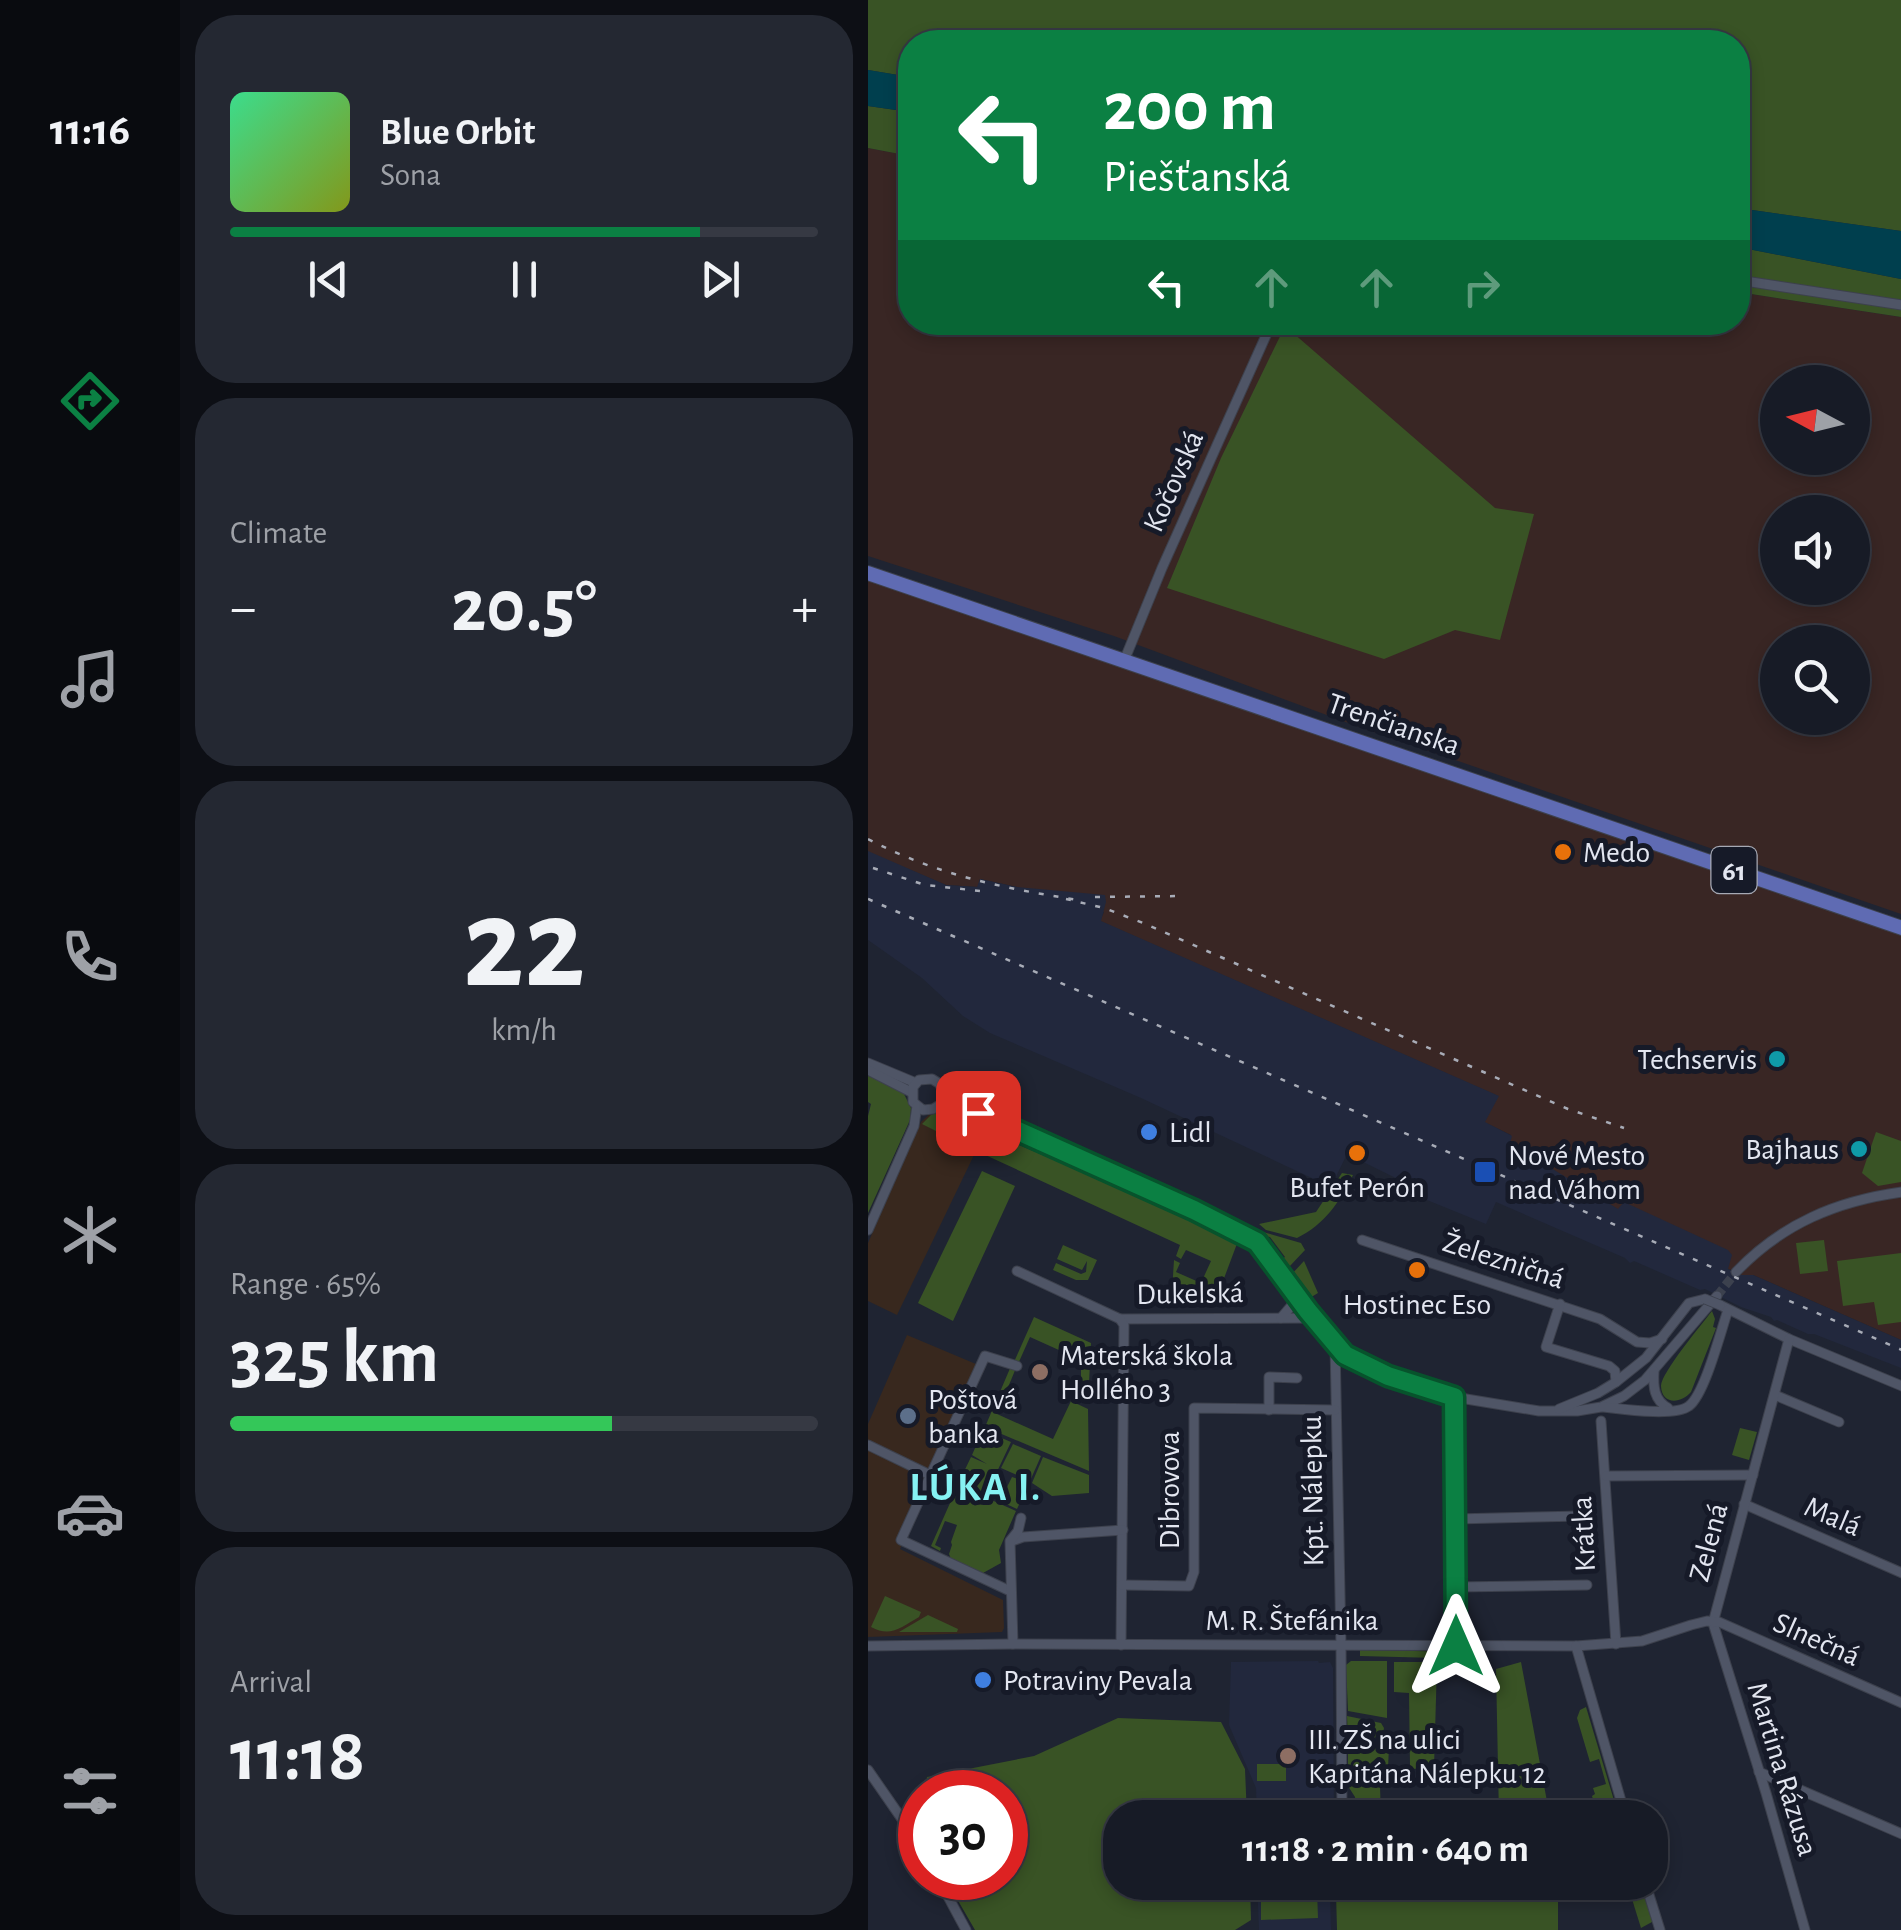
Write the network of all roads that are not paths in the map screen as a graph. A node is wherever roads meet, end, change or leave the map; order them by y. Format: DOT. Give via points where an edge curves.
graph roads {
  1 [pos="1750,282"];
  2 [pos="1902,306"];
  3 [pos="1266,335"];
  4 [pos="868,573"];
  5 [pos="1124,661"];
  6 [pos="1902,928"];
  7 [pos="868,1066"];
  8 [pos="913,1088"];
  9 [pos="943,1092"];
  10 [pos="916,1106"];
  11 [pos="966,1107"];
  12 [pos="934,1108"];
  13 [pos="914,1126"];
  14 [pos="1902,1192"];
  15 [pos="868,1230"];
  16 [pos="1362,1240"];
  17 [pos="1016,1272"];
  18 [pos="1736,1272"];
  19 [pos="1294,1292"];
  20 [pos="1560,1304"];
  21 [pos="1721,1304"];
  22 [pos="1281,1318"];
  23 [pos="1314,1318"];
  24 [pos="1120,1319"];
  25 [pos="1662,1339"];
  26 [pos="1789,1339"];
  27 [pos="1335,1344"];
  28 [pos="1017,1366"];
  29 [pos="1654,1371"];
  30 [pos="1298,1378"];
  31 [pos="1616,1382"];
  32 [pos="1902,1386"];
  33 [pos="1775,1395"];
  34 [pos="1454,1397"];
  35 [pos="1600,1407"];
  36 [pos="1671,1409"];
  37 [pos="1268,1410"];
  38 [pos="1335,1410"];
  39 [pos="1557,1411"];
  40 [pos="1601,1421"];
  41 [pos="1839,1422"];
  42 [pos="868,1445"];
  43 [pos="930,1475"];
  44 [pos="1753,1475"];
  45 [pos="1606,1476"];
  46 [pos="1744,1504"];
  47 [pos="1582,1516"];
  48 [pos="1021,1518"];
  49 [pos="1455,1520"];
  50 [pos="1123,1530"];
  51 [pos="1010,1541"];
  52 [pos="1902,1572"];
  53 [pos="1122,1585"];
  54 [pos="1587,1585"];
  55 [pos="1455,1587"];
  56 [pos="1010,1591"];
  57 [pos="1712,1622"];
  58 [pos="1012,1644"];
  59 [pos="1616,1644"];
  60 [pos="1121,1645"];
  61 [pos="1341,1645"];
  62 [pos="868,1646"];
  63 [pos="1456,1646"];
  64 [pos="1576,1646"];
  65 [pos="1902,1703"];
  66 [pos="868,1770"];
  67 [pos="1760,1772"];
  68 [pos="1342,1800"];
  69 [pos="1621,1800"];
  70 [pos="898,1813"];
  71 [pos="1902,1834"];
  72 [pos="950,1900"];
  73 [pos="1651,1900"];
  74 [pos="966,1930"];
  75 [pos="1660,1930"];
  76 [pos="1805,1930"];
  1 -- 2 [label="street"];
  3 -- 5 [label="street, Kočovská"];
  4 -- 5 [label="main road, Trenčianska / 61"];
  5 -- 6 [label="main road, Trenčianska / 61"];
  7 -- 8 [label="street"];
  8 -- 9 [label="street" via="932,1079"];
  8 -- 10 [label="street"];
  9 -- 11 [label="street"];
  9 -- 12 [label="street"];
  10 -- 12 [label="street"];
  10 -- 13 [label="street"];
  11 -- 12 [label="street"];
  11 -- 19 [label="street" via="1257,1242"];
  12 -- 13 [label="street"];
  13 -- 15 [label="street"];
  14 -- 18 [label="street" via="1816,1214"];
  16 -- 20 [label="street, Železničná"];
  17 -- 24 [label="street, Dukelská"];
  19 -- 22 [label="street"];
  19 -- 23 [label="street"];
  20 -- 25 [label="street, Železničná" via="1643,1343"];
  20 -- 31 [label="street" via="1546,1347 1609,1366"];
  21 -- 25 [label="street, bridge" via="1689,1303"];
  21 -- 26 [label="street"];
  21 -- 29 [label="street"];
  21 -- 36 [label="street" via="1694,1402"];
  22 -- 23 [label="street, Dukelská"];
  22 -- 24 [label="street, Dukelská"];
  23 -- 27 [label="street"];
  24 -- 50 [label="street, Dibrovova"];
  25 -- 31 [label="street"];
  26 -- 32 [label="street"];
  26 -- 33 [label="street, Zelená"];
  27 -- 34 [label="street" via="1369,1368"];
  27 -- 38 [label="street, Kpt. Nálepku"];
  28 -- 43 [label="street" via="985,1356"];
  29 -- 35 [label="street"];
  29 -- 36 [label="street" via="1654,1393"];
  30 -- 37 [label="street" via="1269,1377"];
  31 -- 39 [label="street"];
  33 -- 41 [label="street"];
  33 -- 44 [label="street, Zelená"];
  34 -- 39 [label="street"];
  34 -- 49 [label="street"];
  35 -- 36 [label="street"];
  35 -- 39 [label="street"];
  37 -- 38 [label="street, Dibrovova"];
  37 -- 53 [label="street, Dibrovova" via="1194,1408 1189,1586"];
  38 -- 61 [label="street, Kpt. Nálepku"];
  40 -- 45 [label="street, Krátka"];
  42 -- 43 [label="street"];
  43 -- 56 [label="street" via="901,1540"];
  44 -- 45 [label="street, Zelená"];
  44 -- 46 [label="street, Zelená"];
  45 -- 59 [label="street, Krátka"];
  46 -- 52 [label="street, Malá"];
  46 -- 57 [label="street, Zelená"];
  47 -- 49 [label="street"];
  48 -- 51 [label="street"];
  49 -- 55 [label="street"];
  50 -- 51 [label="street"];
  50 -- 53 [label="street, Dibrovova"];
  51 -- 56 [label="street"];
  53 -- 60 [label="street, Dibrovova"];
  54 -- 55 [label="street, Krátka"];
  55 -- 63 [label="street"];
  56 -- 58 [label="street"];
  57 -- 59 [label="street, M. R. Štefánika"];
  57 -- 65 [label="street, Slnečná"];
  57 -- 67 [label="street, Martina Rázusa"];
  58 -- 60 [label="street, M. R. Štefánika"];
  58 -- 62 [label="street, M. R. Štefánika"];
  59 -- 64 [label="street, M. R. Štefánika"];
  60 -- 61 [label="street, M. R. Štefánika"];
  61 -- 63 [label="street, M. R. Štefánika"];
  61 -- 68 [label="street, Kpt. Nálepku"];
  63 -- 64 [label="street, M. R. Štefánika"];
  64 -- 69 [label="street"];
  66 -- 70 [label="street"];
  67 -- 71 [label="street"];
  67 -- 76 [label="street, Martina Rázusa"];
  72 -- 74 [label="street"];
  73 -- 75 [label="street"];
}
